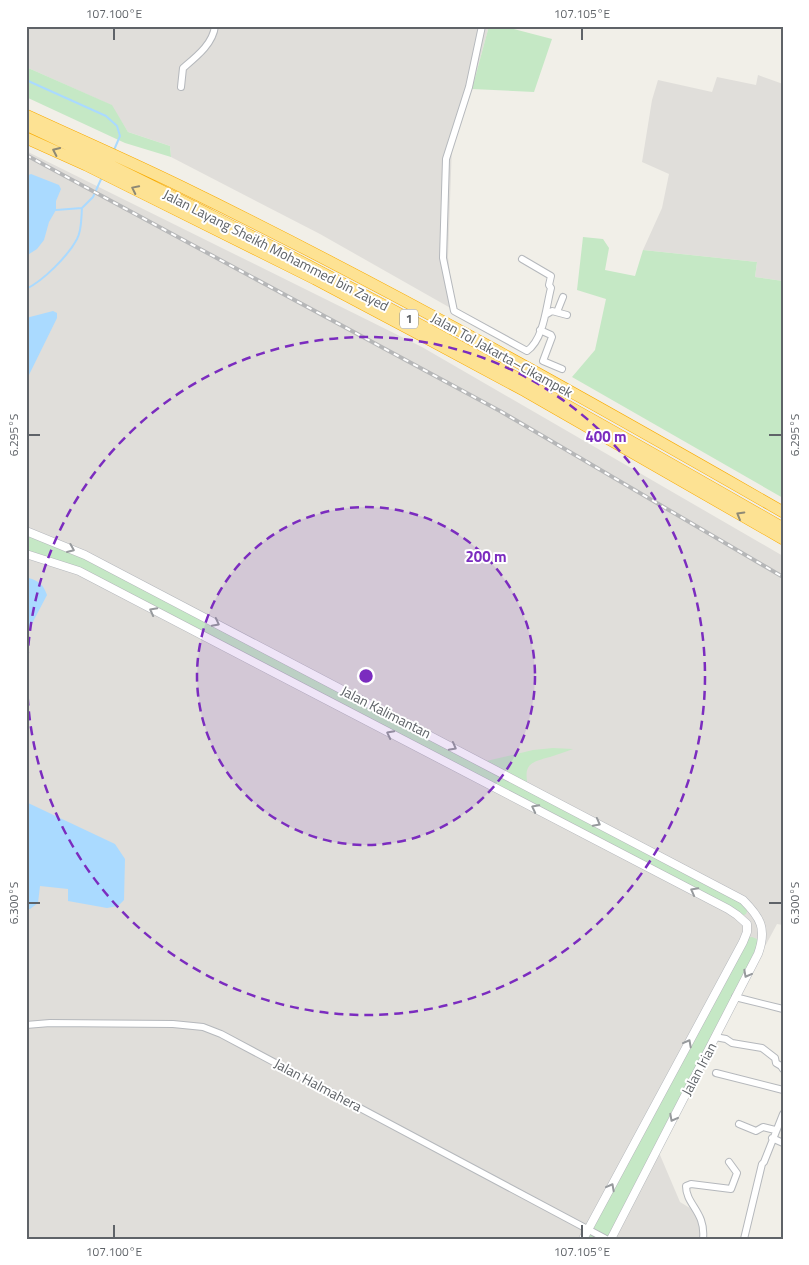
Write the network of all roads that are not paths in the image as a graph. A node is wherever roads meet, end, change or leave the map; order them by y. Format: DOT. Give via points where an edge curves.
graph roads {
  1 [pos="216,26"];
  2 [pos="482,26"];
  3 [pos="181,87"];
  4 [pos="26,115"];
  5 [pos="26,120"];
  6 [pos="26,125"];
  7 [pos="26,138"];
  8 [pos="522,259"];
  9 [pos="563,297"];
  10 [pos="557,312"];
  11 [pos="547,314"];
  12 [pos="567,315"];
  13 [pos="540,330"];
  14 [pos="562,369"];
  15 [pos="783,512"];
  16 [pos="783,521"];
  17 [pos="783,528"];
  18 [pos="26,530"];
  19 [pos="783,539"];
  20 [pos="26,554"];
  21 [pos="365,702"];
  22 [pos="356,716"];
  23 [pos="744,900"];
  24 [pos="737,915"];
  25 [pos="744,941"];
  26 [pos="761,946"];
  27 [pos="735,997"];
  28 [pos="783,1009"];
  29 [pos="26,1025"];
  30 [pos="715,1038"];
  31 [pos="783,1070"];
  32 [pos="716,1073"];
  33 [pos="783,1090"];
  34 [pos="783,1114"];
  35 [pos="739,1124"];
  36 [pos="776,1130"];
  37 [pos="772,1138"];
  38 [pos="783,1143"];
  39 [pos="729,1162"];
  40 [pos="588,1230"];
  41 [pos="583,1239"];
  42 [pos="606,1239"];
  43 [pos="611,1239"];
  44 [pos="703,1239"];
  45 [pos="744,1239"];
  1 -- 3 [label="street" via="209,43 183,68"];
  2 -- 13 [label="street" via="469,87 446,159 443,262 452,306 458,315 527,351"];
  4 -- 15 [label="highway, Jalan Tol Jakarta–Cikampek / 1" via="199,196 426,313"];
  5 -- 16 [label="highway, Jalan Layang Sheikh Mohammed bin Zayed / 1" via="151,178 438,328"];
  6 -- 17 [label="highway, Jalan Layang Sheikh Mohammed bin Zayed / 1" via="316,269 576,410"];
  19 -- 7 [label="highway, Jalan Tol Jakarta–Cikampek / 1, one-way" via="525,391 315,279"];
  8 -- 11 [label="street" via="551,275"];
  9 -- 10 [label="street"];
  10 -- 11 [label="street"];
  10 -- 12 [label="street"];
  11 -- 13 [label="street"];
  13 -- 14 [label="street" via="552,337 543,361"];
  18 -- 21 [label="street, Jalan Kalimantan, one-way" via="84,555"];
  22 -- 20 [label="street, Jalan Kalimantan, one-way" via="79,571"];
  21 -- 22 [label="street"];
  21 -- 23 [label="street, Jalan Kalimantan, one-way"];
  24 -- 22 [label="street, Jalan Kalimantan, one-way"];
  23 -- 24 [label="street" via="747,913"];
  23 -- 26 [label="street, Jalan Irian" via="761,921"];
  24 -- 25 [label="street" via="747,924"];
  25 -- 26 [label="street" via="752,937"];
  40 -- 25 [label="street, Jalan Irian, one-way"];
  26 -- 27 [label="street, Jalan Irian, one-way"];
  27 -- 28 [label="street"];
  27 -- 30 [label="street, Jalan Irian"];
  29 -- 40 [label="street, Jalan Halmahera" via="173,1024 203,1027"];
  30 -- 31 [label="street" via="764,1050"];
  30 -- 43 [label="street, Jalan Irian, one-way"];
  32 -- 33 [label="street"];
  34 -- 36 [label="street"];
  35 -- 36 [label="street" via="756,1131 763,1127"];
  36 -- 37 [label="street"];
  37 -- 38 [label="street"];
  37 -- 45 [label="street" via="762,1164"];
  39 -- 44 [label="street" via="737,1173 731,1189 686,1186 687,1194 703,1222"];
  40 -- 41 [label="street, Jalan Irian"];
  40 -- 42 [label="street, Jalan Halmahera"];
}
